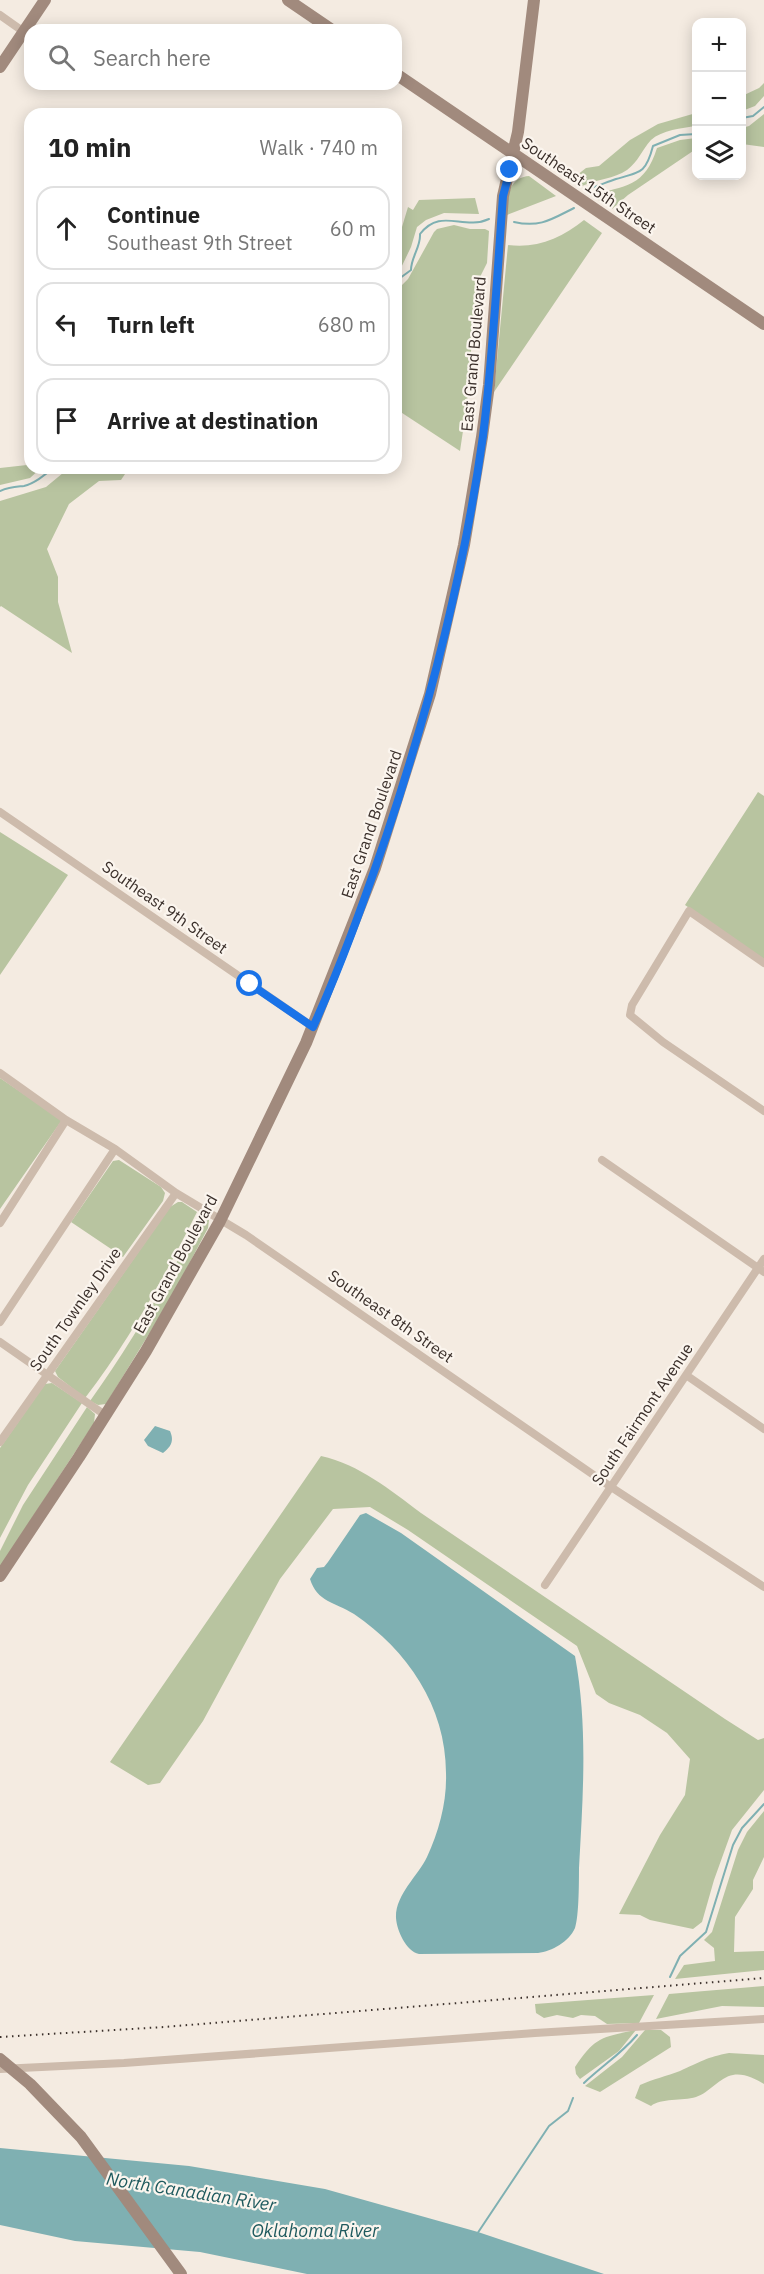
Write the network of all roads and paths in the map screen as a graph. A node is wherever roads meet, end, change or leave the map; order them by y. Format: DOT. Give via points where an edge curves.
graph roads {
  1 [pos="45,0"];
  2 [pos="288,0"];
  3 [pos="534,0"];
  4 [pos="0,15"];
  5 [pos="29,24"];
  6 [pos="323,24"];
  7 [pos="24,32"];
  8 [pos="0,67"];
  9 [pos="402,78"];
  10 [pos="513,154"];
  11 [pos="764,324"];
  12 [pos="0,812"];
  13 [pos="764,963"];
  14 [pos="313,1027"];
  15 [pos="0,1073"];
  16 [pos="764,1111"];
  17 [pos="66,1120"];
  18 [pos="115,1149"];
  19 [pos="602,1160"];
  20 [pos="176,1193"];
  21 [pos="220,1221"];
  22 [pos="0,1222"];
  23 [pos="764,1259"];
  24 [pos="761,1270"];
  25 [pos="0,1322"];
  26 [pos="0,1342"];
  27 [pos="48,1374"];
  28 [pos="686,1375"];
  29 [pos="105,1414"];
  30 [pos="764,1429"];
  31 [pos="0,1442"];
  32 [pos="611,1487"];
  33 [pos="0,1576"];
  34 [pos="545,1585"];
  35 [pos="764,1587"];
  36 [pos="764,2019"];
  37 [pos="0,2059"];
  38 [pos="0,2069"];
  39 [pos="181,2274"];
  1 -- 5 [label="street"];
  2 -- 6 [label="street"];
  3 -- 10 [label="street, East Grand Boulevard"];
  4 -- 7 [label="street"];
  7 -- 8 [label="street"];
  9 -- 10 [label="street, Southeast 15th Street"];
  10 -- 11 [label="street, Southeast 15th Street"];
  10 -- 14 [label="street, East Grand Boulevard" via="503,196 482,437 451,608 401,791 355,924"];
  12 -- 14 [label="street, Southeast 9th Street"];
  13 -- 16 [label="street" via="689,911 632,1005 630,1015"];
  14 -- 21 [label="street, East Grand Boulevard"];
  15 -- 17 [label="street, Southeast 8th Street"];
  17 -- 18 [label="street, Southeast 8th Street"];
  17 -- 22 [label="street"];
  18 -- 20 [label="street, Southeast 8th Street"];
  18 -- 25 [label="street"];
  19 -- 24 [label="street"];
  20 -- 21 [label="street, Southeast 8th Street"];
  20 -- 27 [label="street, South Townley Drive"];
  21 -- 29 [label="street, East Grand Boulevard"];
  21 -- 32 [label="street, Southeast 8th Street" via="246,1235"];
  23 -- 24 [label="street, South Fairmont Avenue"];
  24 -- 28 [label="street, South Fairmont Avenue"];
  26 -- 27 [label="street"];
  27 -- 29 [label="street"];
  27 -- 31 [label="street, South Townley Drive"];
  28 -- 30 [label="street"];
  28 -- 32 [label="street, South Fairmont Avenue"];
  29 -- 33 [label="street, East Grand Boulevard"];
  32 -- 34 [label="street, South Fairmont Avenue"];
  32 -- 35 [label="street, Southeast 8th Street"];
  36 -- 38 [label="street"];
  37 -- 39 [label="street, bridge" via="81,2137"];
}
